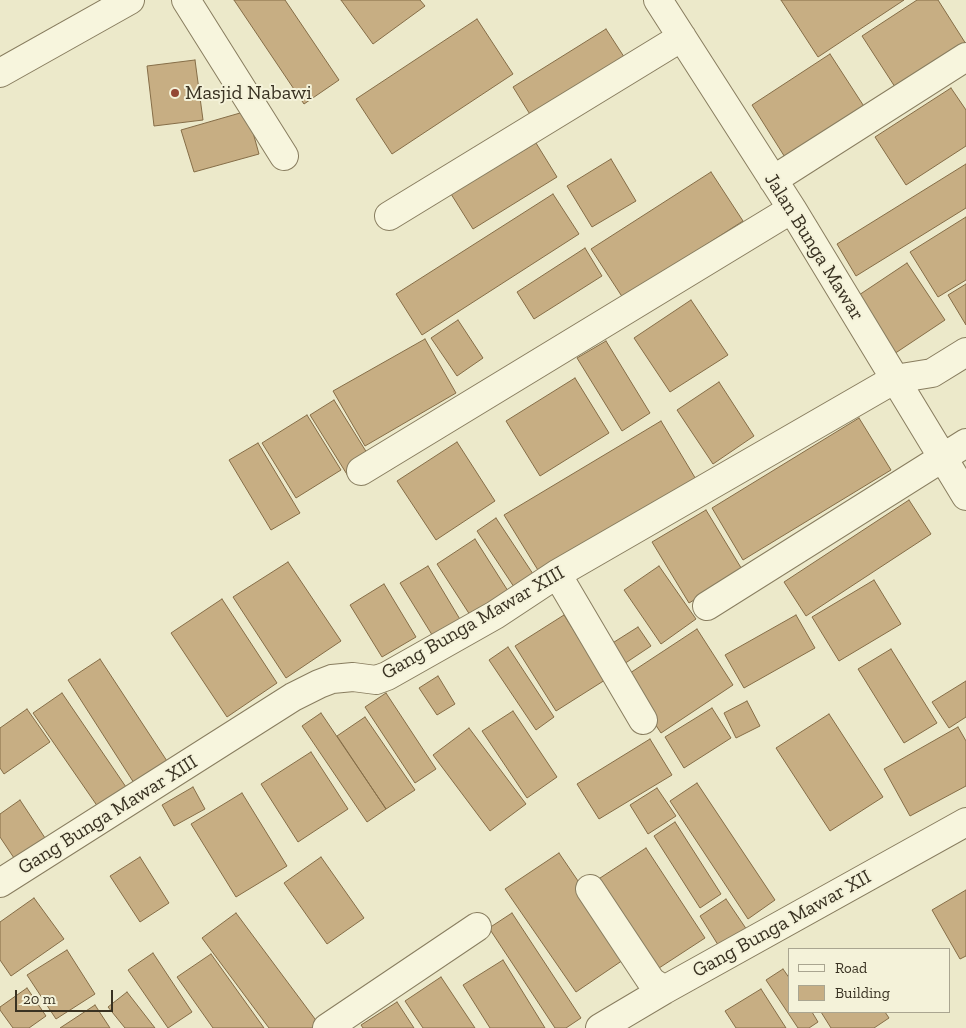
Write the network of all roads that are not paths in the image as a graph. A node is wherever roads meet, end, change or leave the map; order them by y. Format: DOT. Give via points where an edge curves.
graph roads {
  1 [pos="130,0"];
  2 [pos="186,0"];
  3 [pos="658,0"];
  4 [pos="682,37"];
  5 [pos="966,57"];
  6 [pos="0,73"];
  7 [pos="284,156"];
  8 [pos="773,180"];
  9 [pos="792,209"];
  10 [pos="389,216"];
  11 [pos="966,352"];
  12 [pos="895,379"];
  13 [pos="966,443"];
  14 [pos="943,457"];
  15 [pos="361,471"];
  16 [pos="966,496"];
  17 [pos="557,574"];
  18 [pos="707,606"];
  19 [pos="643,720"];
  20 [pos="966,822"];
  21 [pos="0,883"];
  22 [pos="590,889"];
  23 [pos="477,927"];
  24 [pos="664,990"];
  25 [pos="327,1028"];
  26 [pos="600,1028"];
  1 -- 6 [label="street"];
  2 -- 7 [label="street"];
  3 -- 4 [label="street, Jalan Bunga Mawar"];
  4 -- 8 [label="street, Jalan Bunga Mawar"];
  4 -- 10 [label="street"];
  5 -- 8 [label="street"];
  8 -- 9 [label="street, Jalan Bunga Mawar"];
  9 -- 12 [label="street, Jalan Bunga Mawar"];
  9 -- 15 [label="street"];
  11 -- 12 [label="street" via="932,373"];
  12 -- 14 [label="street, Jalan Bunga Mawar"];
  12 -- 17 [label="street, Gang Bunga Mawar XIII"];
  13 -- 14 [label="street"];
  14 -- 16 [label="street, Jalan Bunga Mawar"];
  14 -- 18 [label="street"];
  17 -- 19 [label="street"];
  17 -- 21 [label="street, Gang Bunga Mawar XIII" via="495,615 387,676 376,680 332,679 293,697"];
  20 -- 24 [label="street, Gang Bunga Mawar XII"];
  22 -- 24 [label="street" via="651,981"];
  23 -- 25 [label="street"];
  24 -- 26 [label="street, Gang Bunga Mawar XII"];
}
